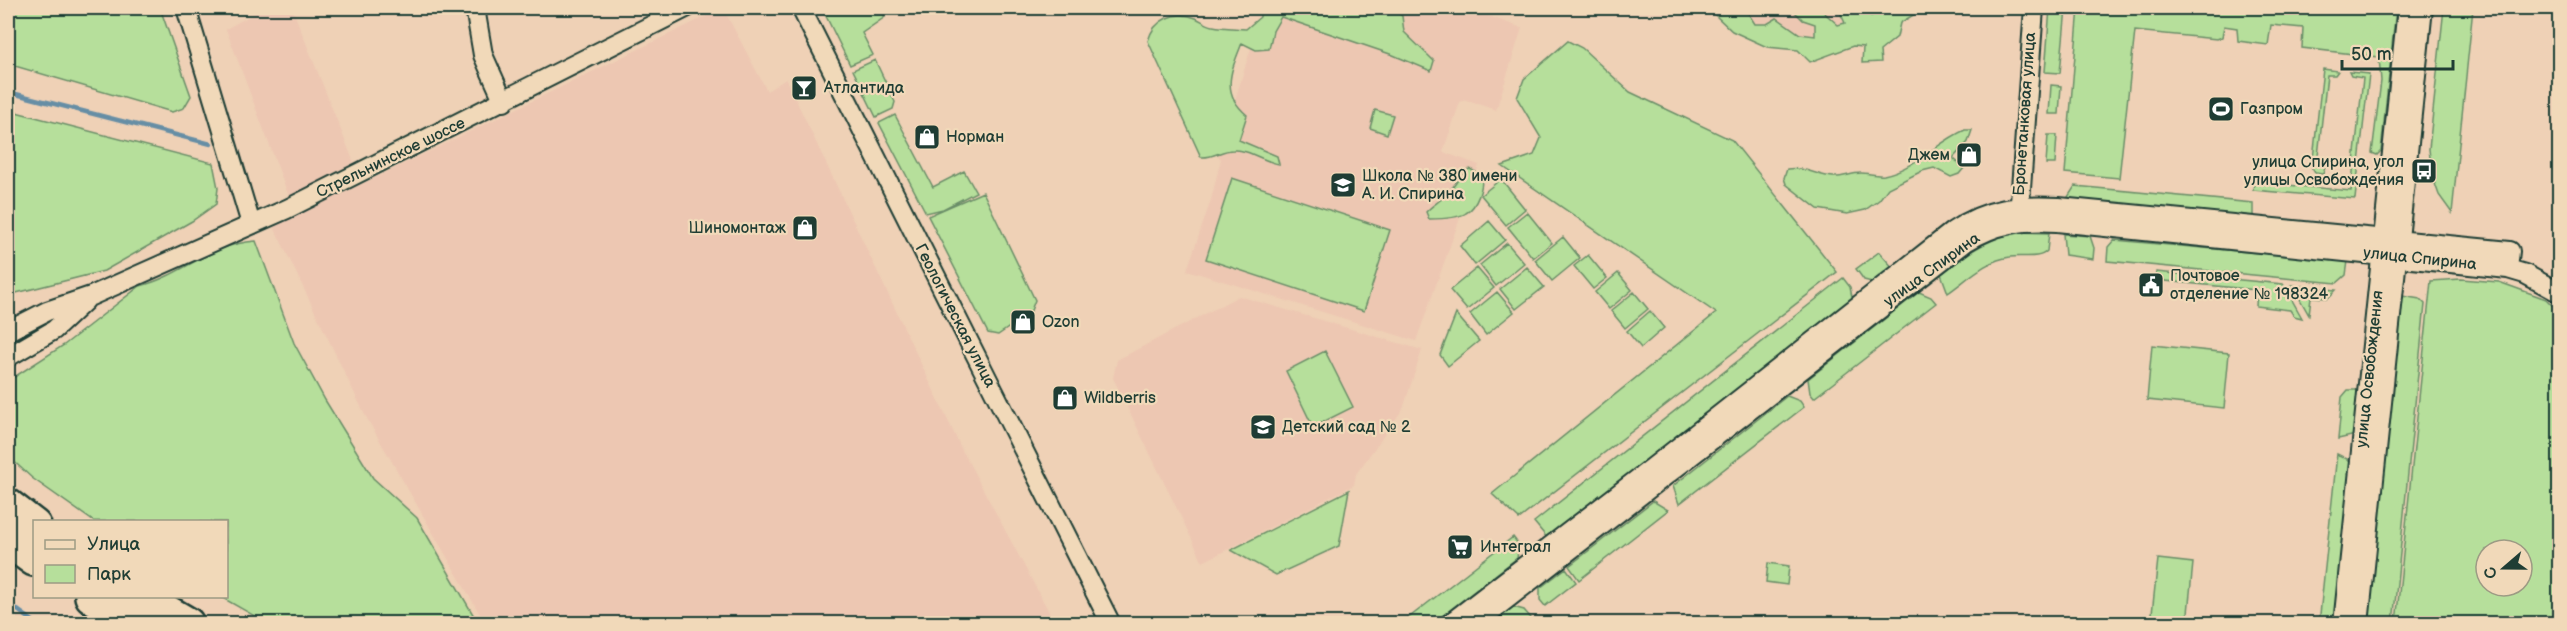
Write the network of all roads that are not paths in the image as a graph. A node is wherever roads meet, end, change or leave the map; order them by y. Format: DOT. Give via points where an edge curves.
graph roads {
  1 [pos="186,8"];
  2 [pos="475,8"];
  3 [pos="686,8"];
  4 [pos="801,8"];
  5 [pos="2034,8"];
  6 [pos="2408,8"];
  7 [pos="2423,8"];
  8 [pos="504,102"];
  9 [pos="2019,213"];
  10 [pos="251,224"];
  11 [pos="2390,248"];
  12 [pos="2559,293"];
  13 [pos="91,296"];
  14 [pos="8,331"];
  15 [pos="8,357"];
  16 [pos="8,506"];
  17 [pos="33,525"];
  18 [pos="8,540"];
  19 [pos="33,558"];
  20 [pos="94,598"];
  21 [pos="141,598"];
  22 [pos="140,624"];
  23 [pos="187,624"];
  24 [pos="1111,624"];
  25 [pos="1449,624"];
  26 [pos="1475,624"];
  27 [pos="2343,624"];
  28 [pos="2359,624"];
  1 -- 10 [label="street"];
  2 -- 8 [label="street" via="483,55"];
  3 -- 8 [label="street, Стрельнинское шоссе"];
  4 -- 24 [label="street, Геологическая улица"];
  5 -- 9 [label="street, Бронетанковая улица"];
  6 -- 11 [label="street, улица Освобождения"];
  7 -- 11 [label="street, улица Освобождения"];
  8 -- 10 [label="street, Стрельнинское шоссе"];
  9 -- 11 [label="street, улица Спирина" via="2104,210"];
  9 -- 25 [label="street, улица Спирина" via="1982,214 1953,231"];
  9 -- 26 [label="street, улица Спирина" via="1966,242"];
  10 -- 13 [label="street, Стрельнинское шоссе"];
  11 -- 12 [label="street, улица Спирина" via="2509,260"];
  11 -- 27 [label="street, улица Освобождения"];
  11 -- 28 [label="street, улица Освобождения"];
  13 -- 14 [label="street, Стрельнинское шоссе" via="47,311"];
  13 -- 15 [label="street, Стрельнинское шоссе" via="54,330"];
  16 -- 17 [label="highway"];
  18 -- 19 [label="highway"];
  20 -- 22 [label="highway"];
  21 -- 23 [label="highway"];
}
